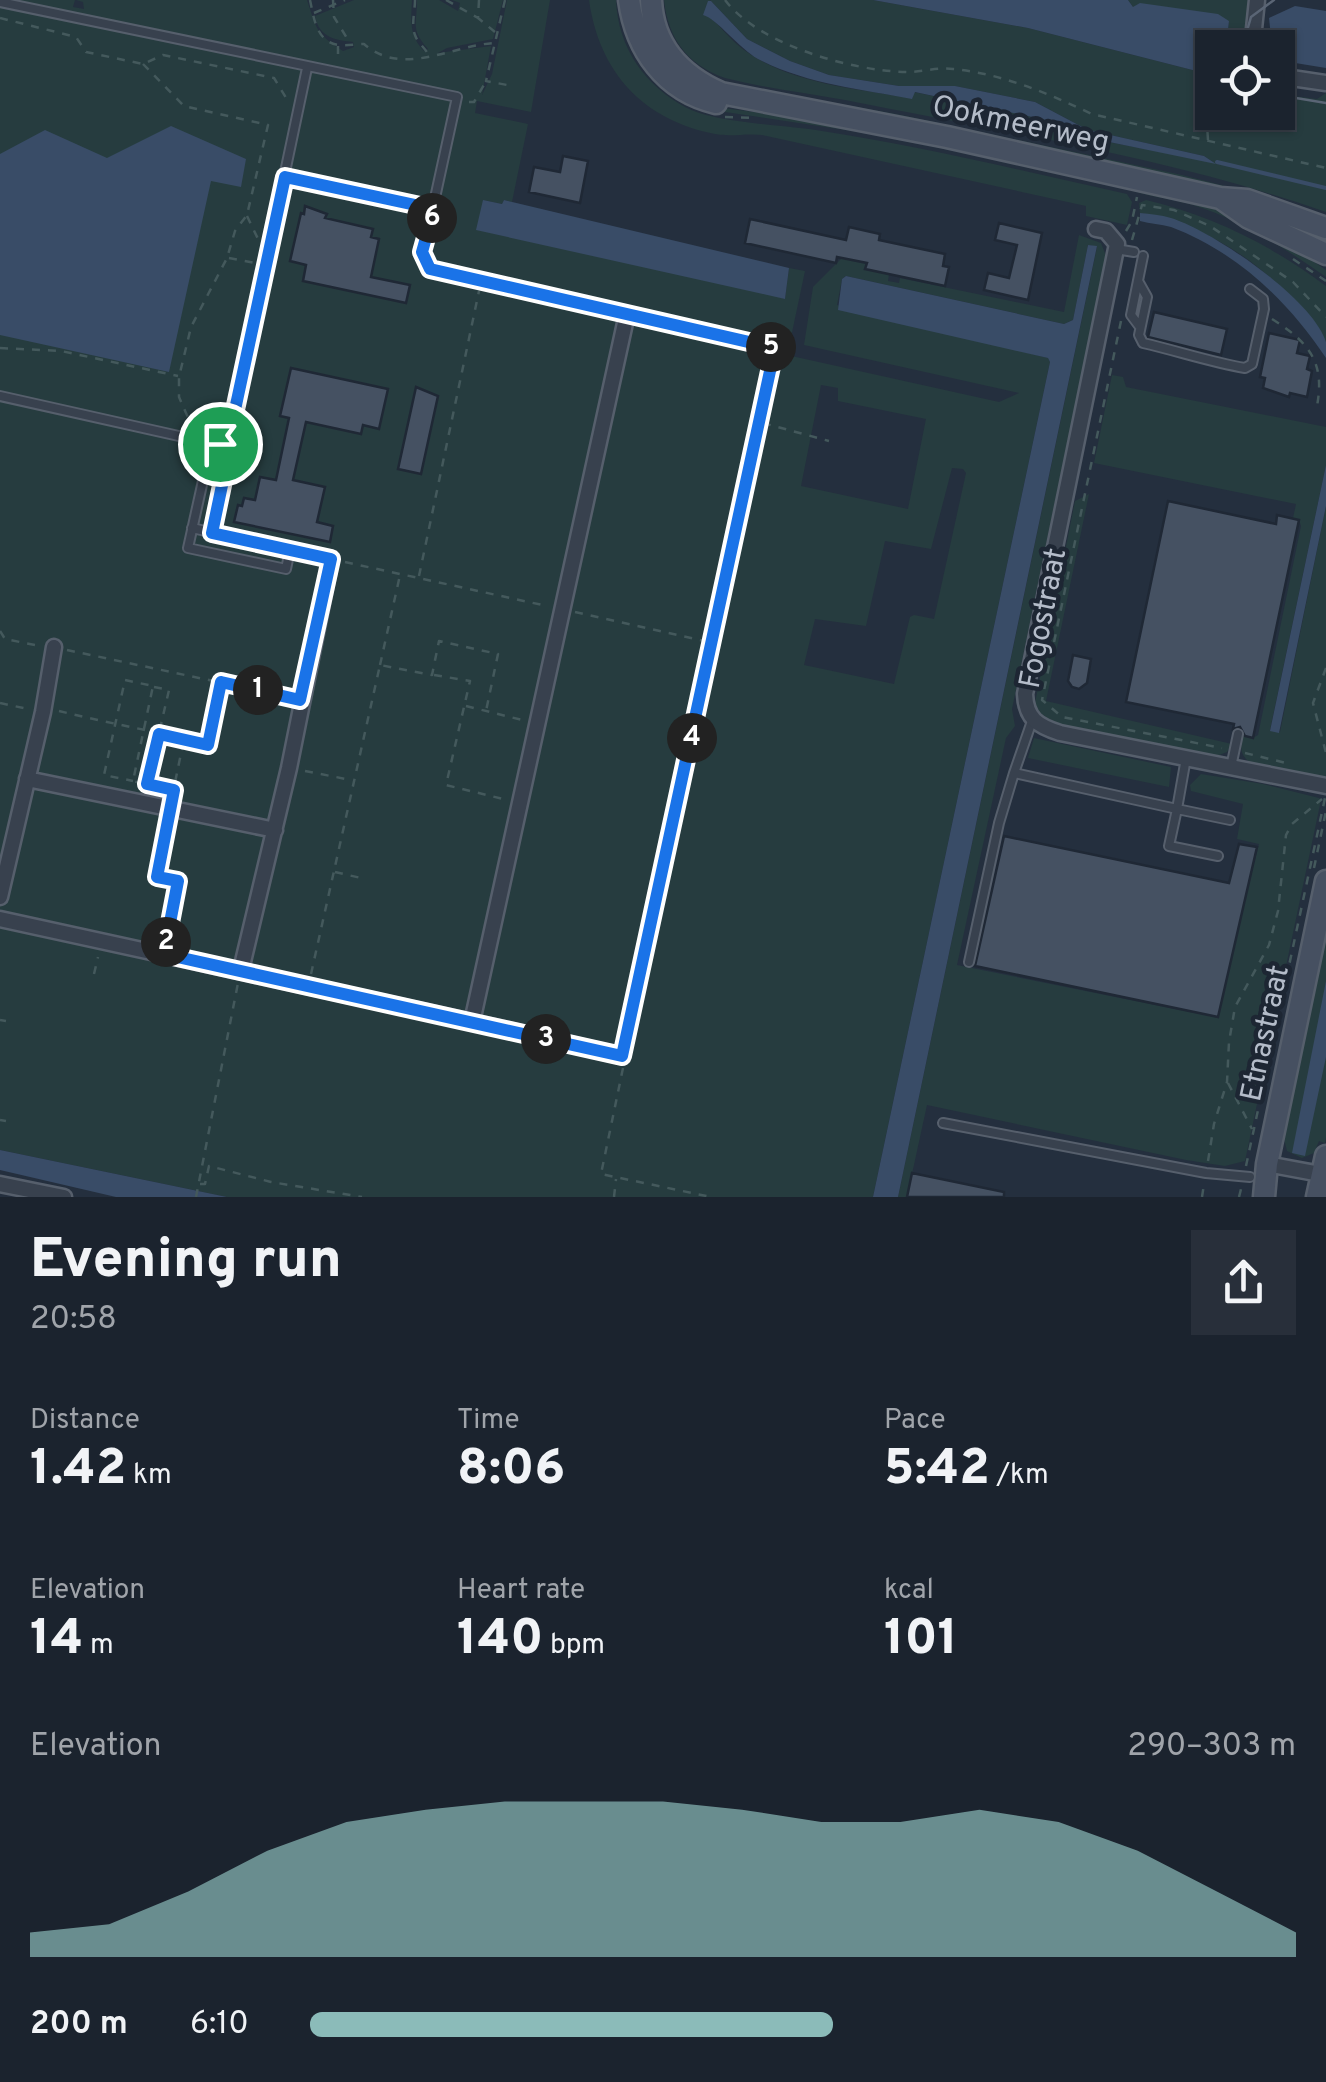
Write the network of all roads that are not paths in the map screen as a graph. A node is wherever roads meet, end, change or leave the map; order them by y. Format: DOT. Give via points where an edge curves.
graph roads {
  1 [pos="629,0"];
  2 [pos="651,0"];
  3 [pos="1258,0"];
  4 [pos="0,2"];
  5 [pos="1254,30"];
  6 [pos="307,68"];
  7 [pos="1295,78"];
  8 [pos="1326,83"];
  9 [pos="808,111"];
  10 [pos="285,177"];
  11 [pos="1220,198"];
  12 [pos="434,209"];
  13 [pos="1326,228"];
  14 [pos="1096,229"];
  15 [pos="1116,245"];
  16 [pos="1326,254"];
  17 [pos="1250,289"];
  18 [pos="627,314"];
  19 [pos="775,348"];
  20 [pos="0,396"];
  21 [pos="220,444"];
  22 [pos="216,460"];
  23 [pos="192,528"];
  24 [pos="212,533"];
  25 [pos="331,559"];
  26 [pos="54,647"];
  27 [pos="1032,721"];
  28 [pos="1238,734"];
  29 [pos="1186,758"];
  30 [pos="1231,767"];
  31 [pos="1014,774"];
  32 [pos="26,779"];
  33 [pos="1326,788"];
  34 [pos="1177,809"];
  35 [pos="1230,820"];
  36 [pos="275,830"];
  37 [pos="1218,856"];
  38 [pos="1326,881"];
  39 [pos="0,897"];
  40 [pos="0,919"];
  41 [pos="969,962"];
  42 [pos="241,970"];
  43 [pos="472,1022"];
  44 [pos="622,1056"];
  45 [pos="942,1123"];
  46 [pos="1268,1164"];
  47 [pos="1325,1169"];
  48 [pos="1250,1177"];
  49 [pos="0,1184"];
  50 [pos="64,1197"];
  51 [pos="1264,1197"];
  52 [pos="1318,1197"];
  1 -- 9 [label="main road, Ookmeerweg" via="638,38 671,82 718,104"];
  2 -- 9 [label="main road, Ookmeerweg" via="660,42 687,74 721,92"];
  3 -- 5 [label="street"];
  4 -- 6 [label="lane"];
  6 -- 10 [label="lane"];
  6 -- 12 [label="lane" via="457,97"];
  7 -- 8 [label="street"];
  9 -- 11 [label="main road, Ookmeerweg"];
  10 -- 12 [label="lane"];
  10 -- 21 [label="lane" via="230,433"];
  11 -- 13 [label="main road, Ookmeerweg" via="1247,200"];
  11 -- 16 [label="main road, Ookmeerweg"];
  12 -- 18 [label="lane" via="422,252 430,269"];
  14 -- 15 [label="street"];
  15 -- 17 [label="lane" via="1139,254 1138,281 1148,298 1143,343 1245,368 1252,364 1263,315 1262,299"];
  15 -- 27 [label="street, Fogostraat" via="1026,694"];
  18 -- 19 [label="lane"];
  18 -- 43 [label="street"];
  20 -- 21 [label="lane"];
  21 -- 22 [label="lane"];
  22 -- 23 [label="lane" via="206,467"];
  22 -- 24 [label="lane" via="225,471"];
  23 -- 24 [label="lane"];
  23 -- 24 [label="lane" via="188,548 286,570 290,550"];
  25 -- 36 [label="street"];
  26 -- 32 [label="street"];
  27 -- 29 [label="street, Fogostraat" via="1060,733"];
  27 -- 31 [label="lane"];
  28 -- 30 [label="lane"];
  29 -- 30 [label="street, Fogostraat"];
  29 -- 34 [label="lane"];
  30 -- 33 [label="street, Fogostraat"];
  31 -- 34 [label="lane"];
  31 -- 41 [label="lane"];
  32 -- 36 [label="street"];
  32 -- 39 [label="street"];
  34 -- 35 [label="lane"];
  34 -- 37 [label="lane" via="1169,846"];
  36 -- 42 [label="street"];
  38 -- 46 [label="main road, Etnastraat"];
  40 -- 42 [label="street"];
  42 -- 43 [label="street"];
  43 -- 44 [label="street"];
  45 -- 48 [label="lane"];
  46 -- 47 [label="street"];
  46 -- 51 [label="main road, Etnastraat"];
  47 -- 52 [label="main road"];
  49 -- 50 [label="street"];
}
